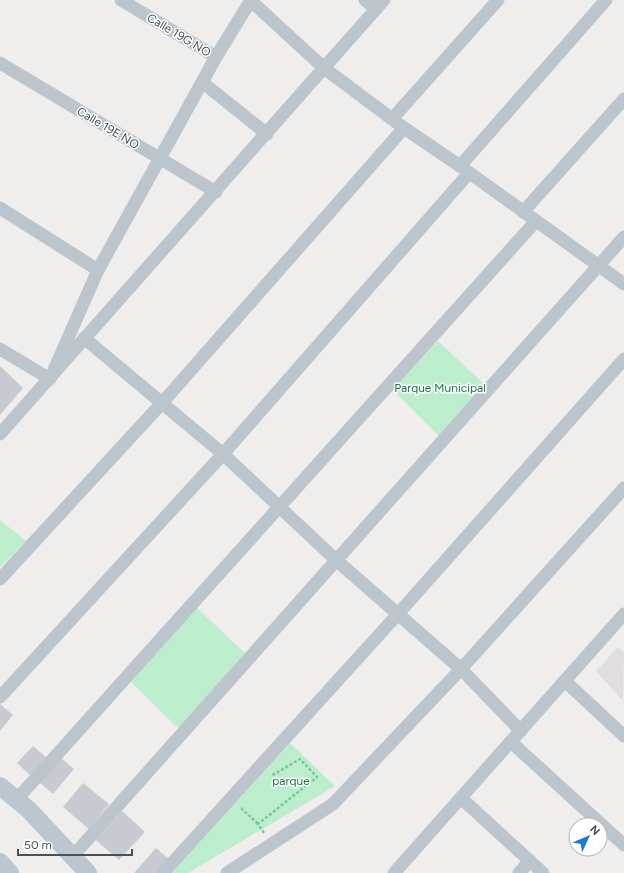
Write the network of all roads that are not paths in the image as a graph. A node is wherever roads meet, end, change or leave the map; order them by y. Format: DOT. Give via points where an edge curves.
graph roads {
  1 [pos="121,0"];
  2 [pos="250,0"];
  3 [pos="365,0"];
  4 [pos="498,0"];
  5 [pos="606,0"];
  6 [pos="380,5"];
  7 [pos="216,57"];
  8 [pos="0,63"];
  9 [pos="324,68"];
  10 [pos="202,82"];
  11 [pos="624,99"];
  12 [pos="392,119"];
  13 [pos="404,128"];
  14 [pos="267,134"];
  15 [pos="159,158"];
  16 [pos="465,170"];
  17 [pos="216,192"];
  18 [pos="0,208"];
  19 [pos="522,212"];
  20 [pos="536,220"];
  21 [pos="624,238"];
  22 [pos="599,267"];
  23 [pos="98,270"];
  24 [pos="624,284"];
  25 [pos="84,338"];
  26 [pos="0,349"];
  27 [pos="624,359"];
  28 [pos="50,378"];
  29 [pos="162,402"];
  30 [pos="0,434"];
  31 [pos="223,454"];
  32 [pos="624,488"];
  33 [pos="280,506"];
  34 [pos="336,560"];
  35 [pos="0,579"];
  36 [pos="398,614"];
  37 [pos="624,614"];
  38 [pos="461,669"];
  39 [pos="566,682"];
  40 [pos="0,697"];
  41 [pos="521,731"];
  42 [pos="624,736"];
  43 [pos="511,742"];
  44 [pos="0,786"];
  45 [pos="461,798"];
  46 [pos="17,800"];
  47 [pos="624,845"];
  48 [pos="73,856"];
  49 [pos="530,861"];
  50 [pos="0,862"];
  51 [pos="10,873"];
  52 [pos="88,873"];
  53 [pos="163,873"];
  54 [pos="227,873"];
  55 [pos="394,873"];
  56 [pos="519,873"];
  57 [pos="543,873"];
  1 -- 7 [label="street, Calle 19G NO"];
  2 -- 7 [label="street"];
  2 -- 9 [label="street"];
  3 -- 6 [label="street"];
  4 -- 12 [label="street"];
  5 -- 16 [label="street"];
  6 -- 9 [label="street"];
  7 -- 10 [label="street"];
  8 -- 15 [label="street, Calle 19E NO"];
  9 -- 12 [label="street"];
  9 -- 14 [label="street"];
  10 -- 14 [label="street"];
  10 -- 15 [label="street"];
  11 -- 19 [label="street"];
  12 -- 13 [label="street"];
  13 -- 16 [label="street"];
  13 -- 29 [label="street"];
  14 -- 17 [label="street"];
  15 -- 17 [label="street, Calle 19E NO"];
  15 -- 23 [label="street"];
  16 -- 19 [label="street"];
  16 -- 31 [label="street"];
  17 -- 25 [label="street"];
  18 -- 23 [label="street"];
  19 -- 20 [label="street"];
  20 -- 22 [label="street"];
  20 -- 33 [label="street"];
  21 -- 22 [label="street"];
  22 -- 24 [label="street"];
  22 -- 34 [label="street"];
  23 -- 28 [label="street"];
  25 -- 28 [label="street"];
  25 -- 29 [label="street"];
  26 -- 28 [label="street"];
  27 -- 36 [label="street"];
  28 -- 30 [label="street"];
  29 -- 31 [label="street"];
  29 -- 35 [label="street"];
  31 -- 33 [label="street"];
  31 -- 40 [label="street"];
  32 -- 38 [label="street"];
  33 -- 34 [label="street"];
  33 -- 46 [label="street"];
  34 -- 36 [label="street"];
  34 -- 48 [label="street"];
  36 -- 38 [label="street"];
  36 -- 53 [label="street"];
  37 -- 39 [label="street"];
  38 -- 41 [label="street"];
  38 -- 54 [label="street" via="333,804"];
  39 -- 41 [label="street"];
  39 -- 42 [label="street"];
  41 -- 43 [label="street"];
  43 -- 45 [label="street"];
  43 -- 47 [label="street"];
  44 -- 46 [label="main road"];
  45 -- 49 [label="street"];
  45 -- 55 [label="street"];
  46 -- 48 [label="main road"];
  48 -- 52 [label="main road"];
  49 -- 56 [label="street"];
  49 -- 57 [label="street"];
  50 -- 51 [label="main road"];
}
